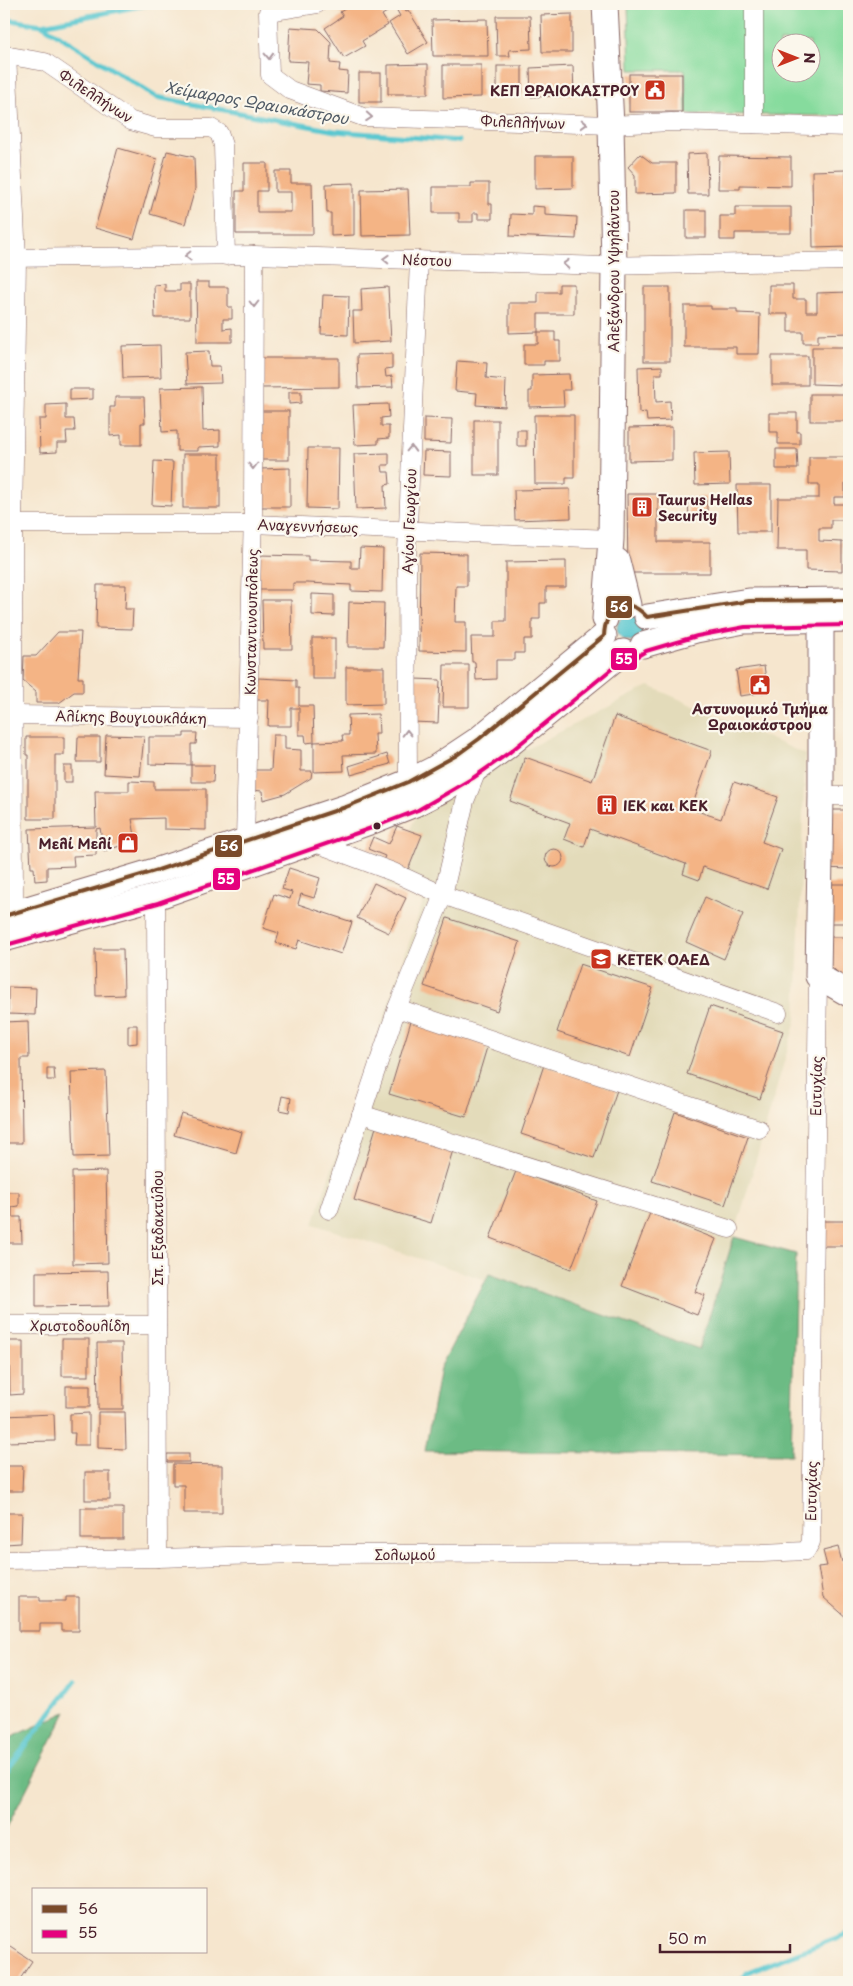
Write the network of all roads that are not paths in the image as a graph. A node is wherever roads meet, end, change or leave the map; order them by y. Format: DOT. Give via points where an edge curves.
graph roads {
  1 [pos="317,4"];
  2 [pos="605,4"];
  3 [pos="754,4"];
  4 [pos="6,55"];
  5 [pos="6,93"];
  6 [pos="754,124"];
  7 [pos="611,125"];
  8 [pos="849,127"];
  9 [pos="254,255"];
  10 [pos="226,256"];
  11 [pos="10,258"];
  12 [pos="419,260"];
  13 [pos="849,261"];
  14 [pos="614,266"];
  15 [pos="9,524"];
  16 [pos="253,524"];
  17 [pos="408,530"];
  18 [pos="612,539"];
  19 [pos="849,600"];
  20 [pos="637,611"];
  21 [pos="820,619"];
  22 [pos="849,619"];
  23 [pos="604,627"];
  24 [pos="633,648"];
  25 [pos="8,683"];
  26 [pos="13,715"];
  27 [pos="249,718"];
  28 [pos="9,740"];
  29 [pos="479,766"];
  30 [pos="408,782"];
  31 [pos="821,796"];
  32 [pos="849,796"];
  33 [pos="245,840"];
  34 [pos="313,842"];
  35 [pos="443,895"];
  36 [pos="156,897"];
  37 [pos="9,915"];
  38 [pos="4,939"];
  39 [pos="818,976"];
  40 [pos="849,994"];
  41 [pos="397,1008"];
  42 [pos="778,1012"];
  43 [pos="361,1114"];
  44 [pos="758,1129"];
  45 [pos="329,1210"];
  46 [pos="729,1229"];
  47 [pos="157,1324"];
  48 [pos="4,1325"];
  49 [pos="806,1551"];
  50 [pos="158,1558"];
  51 [pos="4,1560"];
  1 -- 7 [label="street, Φιλελλήνων, one-way" via="268,12 270,75 290,90 363,117"];
  2 -- 7 [label="main road, Αλεξάνδρου Υψηλάντου"];
  3 -- 6 [label="street"];
  4 -- 5 [label="street"];
  4 -- 10 [label="street, Φιλελλήνων" via="45,62 131,121 156,128 212,128 219,132 223,146"];
  5 -- 11 [label="street"];
  6 -- 7 [label="street, Φιλελλήνων" via="671,122"];
  6 -- 8 [label="street, Φιλελλήνων"];
  7 -- 14 [label="main road, Αλεξάνδρου Υψηλάντου"];
  9 -- 10 [label="street, Νέστου"];
  12 -- 9 [label="street, Νέστου, one-way"];
  9 -- 16 [label="street, Κωνσταντινουπόλεως, one-way"];
  10 -- 11 [label="street, Νέστου, one-way"];
  11 -- 15 [label="street"];
  14 -- 12 [label="street, Νέστου, one-way"];
  17 -- 12 [label="street, Αγίου Γεωργίου, one-way"];
  13 -- 14 [label="street, Νέστου"];
  14 -- 18 [label="main road, Αλεξάνδρου Υψηλάντου"];
  15 -- 16 [label="street, Αναγεννήσεως"];
  15 -- 25 [label="street"];
  16 -- 17 [label="street, Αναγεννήσεως"];
  16 -- 27 [label="street, Κωνσταντινουπόλεως"];
  17 -- 18 [label="street, Αναγεννήσεως"];
  30 -- 17 [label="street, Αγίου Γεωργίου, one-way"];
  18 -- 20 [label="main road"];
  18 -- 23 [label="main road"];
  19 -- 20 [label="main road" via="749,601"];
  20 -- 23 [label="main road" via="614,608"];
  20 -- 24 [label="main road" via="650,632"];
  21 -- 22 [label="main road"];
  21 -- 24 [label="main road" via="735,623"];
  21 -- 31 [label="main road, Ευτυχίας"];
  23 -- 24 [label="main road" via="611,646"];
  23 -- 30 [label="main road" via="479,739"];
  24 -- 29 [label="main road"];
  25 -- 26 [label="street"];
  26 -- 27 [label="street, Αλίκης Βουγιουκλάκη"];
  26 -- 28 [label="street"];
  27 -- 33 [label="street, Κωνσταντινουπόλεως"];
  28 -- 37 [label="street"];
  29 -- 34 [label="main road" via="415,804"];
  29 -- 35 [label="street" via="465,801"];
  30 -- 33 [label="main road" via="346,807"];
  31 -- 32 [label="street"];
  31 -- 39 [label="main road, Ευτυχίας"];
  33 -- 37 [label="main road"];
  34 -- 35 [label="street"];
  34 -- 36 [label="main road"];
  35 -- 41 [label="street"];
  35 -- 42 [label="street"];
  36 -- 38 [label="main road"];
  36 -- 47 [label="street, Σπ. Εξαδακτύλου"];
  39 -- 40 [label="main road"];
  39 -- 49 [label="street, Ευτυχίας" via="811,1542"];
  41 -- 43 [label="street"];
  41 -- 44 [label="street"];
  43 -- 45 [label="street"];
  43 -- 46 [label="street"];
  47 -- 48 [label="street, Χριστοδουλίδη"];
  47 -- 50 [label="street, Σπ. Εξαδακτύλου"];
  49 -- 50 [label="street, Σολωμού" via="296,1554"];
  50 -- 51 [label="street, Σολωμού"];
}
